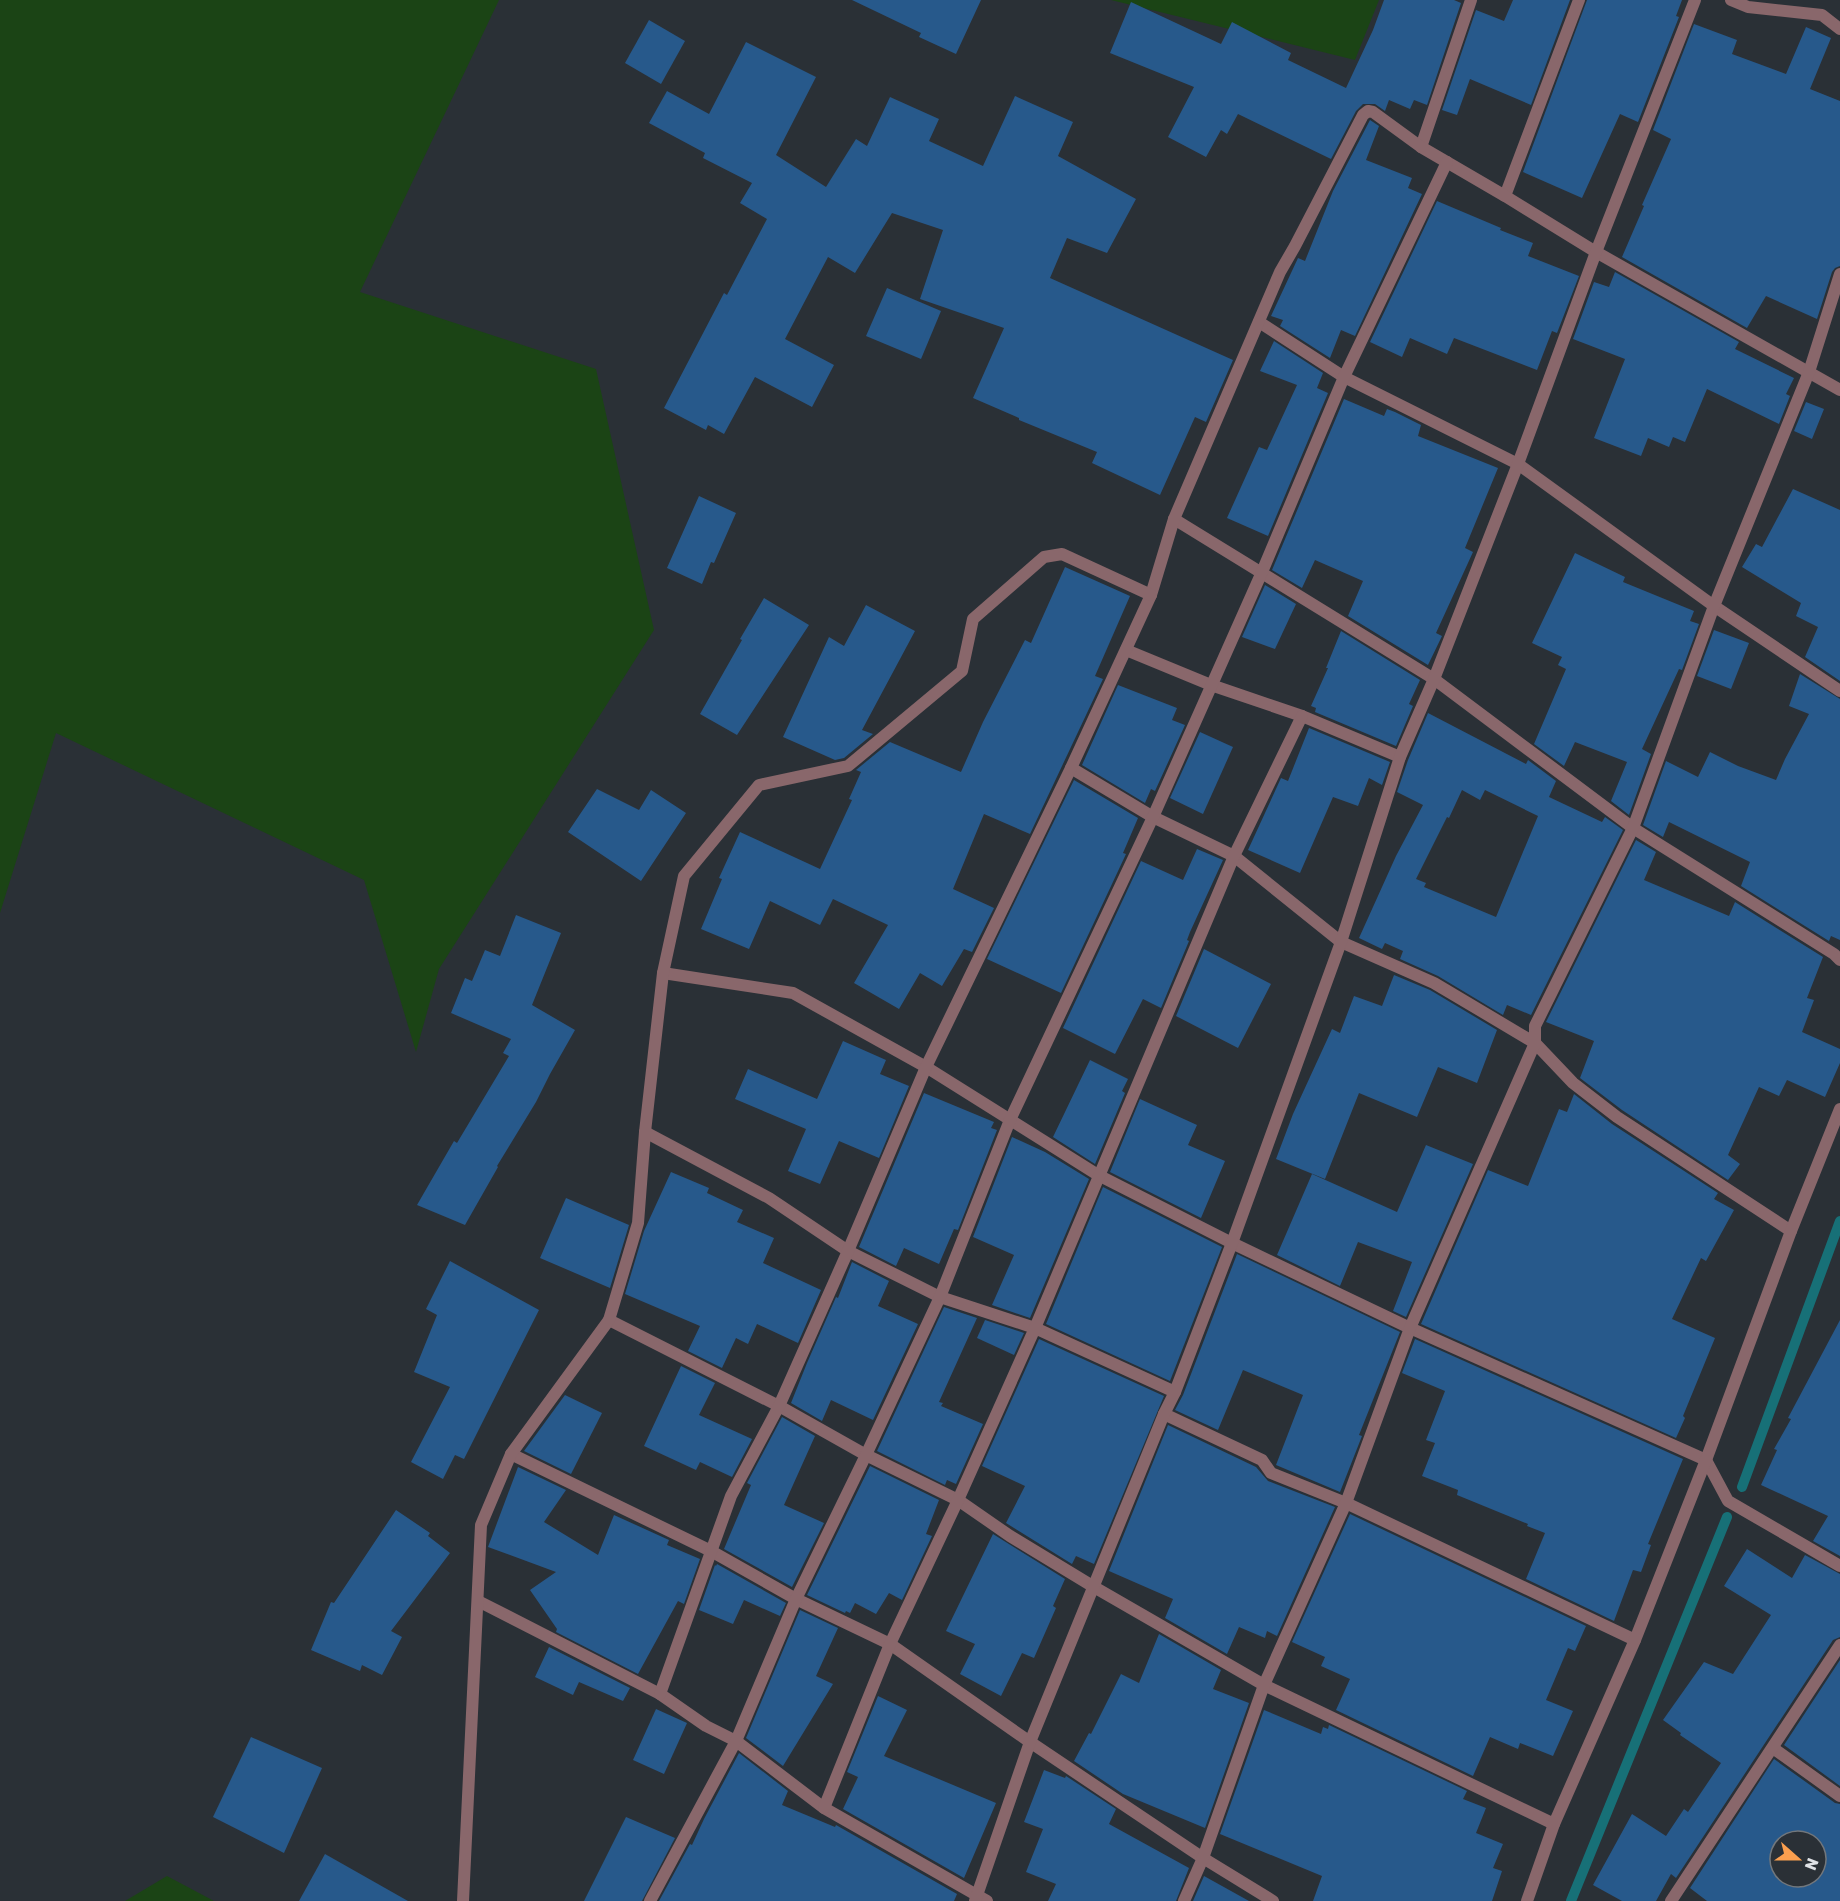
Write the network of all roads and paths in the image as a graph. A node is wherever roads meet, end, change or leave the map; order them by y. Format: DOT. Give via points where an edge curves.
graph roads {
  1 [pos="1471,0"];
  2 [pos="1579,0"];
  3 [pos="1695,0"];
  4 [pos="1731,0"];
  5 [pos="1840,29"];
  6 [pos="1421,147"];
  7 [pos="1447,162"];
  8 [pos="1504,195"];
  9 [pos="1596,252"];
  10 [pos="1840,274"];
  11 [pos="1259,322"];
  12 [pos="1809,372"];
  13 [pos="1344,377"];
  14 [pos="1840,390"];
  15 [pos="1518,464"];
  16 [pos="1174,519"];
  17 [pos="1262,572"];
  18 [pos="1151,595"];
  19 [pos="1714,606"];
  20 [pos="1126,650"];
  21 [pos="1434,679"];
  22 [pos="1211,685"];
  23 [pos="1840,691"];
  24 [pos="1302,716"];
  25 [pos="1400,757"];
  26 [pos="1071,768"];
  27 [pos="1153,817"];
  28 [pos="1633,828"];
  29 [pos="1233,856"];
  30 [pos="1341,942"];
  31 [pos="1840,960"];
  32 [pos="663,973"];
  33 [pos="1535,1043"];
  34 [pos="926,1067"];
  35 [pos="1840,1109"];
  36 [pos="1010,1120"];
  37 [pos="645,1132"];
  38 [pos="1098,1175"];
  39 [pos="1791,1231"];
  40 [pos="1232,1244"];
  41 [pos="848,1251"];
  42 [pos="940,1297"];
  43 [pos="609,1320"];
  44 [pos="1035,1328"];
  45 [pos="1410,1328"];
  46 [pos="1175,1392"];
  47 [pos="779,1406"];
  48 [pos="1164,1413"];
  49 [pos="511,1454"];
  50 [pos="866,1455"];
  51 [pos="1706,1460"];
  52 [pos="958,1500"];
  53 [pos="1346,1503"];
  54 [pos="711,1551"];
  55 [pos="1840,1566"];
  56 [pos="1094,1587"];
  57 [pos="796,1599"];
  58 [pos="478,1601"];
  59 [pos="1635,1640"];
  60 [pos="890,1644"];
  61 [pos="1840,1645"];
  62 [pos="1264,1685"];
  63 [pos="660,1694"];
  64 [pos="736,1741"];
  65 [pos="1030,1742"];
  66 [pos="1773,1748"];
  67 [pos="1840,1796"];
  68 [pos="824,1808"];
  69 [pos="1554,1824"];
  70 [pos="1203,1858"];
  71 [pos="980,1899"];
  72 [pos="463,1901"];
  73 [pos="650,1901"];
  74 [pos="1184,1901"];
  75 [pos="1273,1901"];
  76 [pos="1527,1901"];
  77 [pos="1671,1901"];
  1 -- 6 [label="street"];
  2 -- 8 [label="street"];
  3 -- 9 [label="street"];
  4 -- 5 [label="street" via="1748,7 1822,15"];
  6 -- 7 [label="street"];
  6 -- 11 [label="street" via="1373,112 1363,115 1280,272"];
  7 -- 8 [label="street"];
  7 -- 13 [label="street"];
  8 -- 9 [label="street"];
  9 -- 12 [label="street"];
  9 -- 15 [label="street"];
  10 -- 12 [label="street"];
  11 -- 13 [label="street"];
  11 -- 16 [label="street"];
  12 -- 14 [label="street"];
  12 -- 19 [label="street"];
  13 -- 15 [label="street"];
  13 -- 17 [label="street"];
  15 -- 19 [label="street"];
  15 -- 21 [label="street"];
  16 -- 17 [label="street"];
  16 -- 18 [label="street"];
  17 -- 21 [label="street"];
  17 -- 22 [label="street"];
  18 -- 20 [label="street"];
  18 -- 32 [label="street" via="1062,554 1044,557 973,619 962,671 848,766 759,785 684,876"];
  19 -- 23 [label="street"];
  19 -- 28 [label="street"];
  20 -- 22 [label="street"];
  20 -- 26 [label="street"];
  21 -- 25 [label="street"];
  21 -- 28 [label="street"];
  22 -- 24 [label="street"];
  22 -- 27 [label="street"];
  24 -- 25 [label="street"];
  24 -- 29 [label="street"];
  25 -- 30 [label="street"];
  26 -- 27 [label="street"];
  26 -- 34 [label="street"];
  27 -- 29 [label="street"];
  27 -- 36 [label="street"];
  28 -- 31 [label="street"];
  28 -- 33 [label="street" via="1535,1026"];
  29 -- 30 [label="street"];
  29 -- 38 [label="street"];
  30 -- 33 [label="street" via="1434,984"];
  30 -- 40 [label="street"];
  32 -- 34 [label="street" via="793,993"];
  32 -- 37 [label="street"];
  33 -- 39 [label="street" via="1573,1083 1617,1118"];
  33 -- 45 [label="street"];
  34 -- 36 [label="street"];
  34 -- 41 [label="street"];
  35 -- 39 [label="street"];
  36 -- 38 [label="street"];
  36 -- 42 [label="street"];
  37 -- 41 [label="street" via="769,1198"];
  37 -- 43 [label="street" via="638,1223"];
  38 -- 40 [label="street"];
  38 -- 44 [label="street"];
  39 -- 51 [label="street"];
  40 -- 45 [label="street"];
  40 -- 46 [label="street"];
  41 -- 42 [label="street"];
  41 -- 47 [label="street"];
  42 -- 44 [label="street"];
  42 -- 50 [label="street"];
  43 -- 47 [label="street"];
  43 -- 49 [label="street"];
  44 -- 46 [label="street"];
  44 -- 52 [label="street"];
  45 -- 51 [label="street"];
  45 -- 53 [label="street"];
  46 -- 48 [label="street"];
  47 -- 50 [label="street"];
  47 -- 54 [label="street" via="731,1496"];
  48 -- 53 [label="street" via="1262,1460 1271,1473"];
  48 -- 56 [label="street"];
  49 -- 54 [label="street"];
  49 -- 58 [label="street" via="481,1525"];
  50 -- 52 [label="street"];
  50 -- 57 [label="street"];
  51 -- 55 [label="street" via="1728,1501"];
  51 -- 59 [label="street"];
  52 -- 56 [label="street"];
  52 -- 60 [label="street"];
  53 -- 59 [label="street"];
  53 -- 62 [label="street"];
  54 -- 57 [label="street"];
  54 -- 63 [label="street"];
  56 -- 62 [label="street"];
  56 -- 65 [label="street"];
  57 -- 60 [label="street"];
  57 -- 64 [label="street"];
  58 -- 63 [label="street"];
  58 -- 72 [label="street"];
  59 -- 69 [label="street"];
  60 -- 65 [label="street"];
  60 -- 68 [label="street"];
  61 -- 66 [label="street"];
  62 -- 69 [label="street"];
  62 -- 70 [label="street"];
  63 -- 64 [label="street" via="706,1726"];
  64 -- 68 [label="street"];
  64 -- 73 [label="street"];
  65 -- 70 [label="street"];
  65 -- 71 [label="street"];
  66 -- 67 [label="street"];
  66 -- 77 [label="street"];
  68 -- 71 [label="street"];
  69 -- 76 [label="street"];
  70 -- 74 [label="street"];
  70 -- 75 [label="street"];
}
